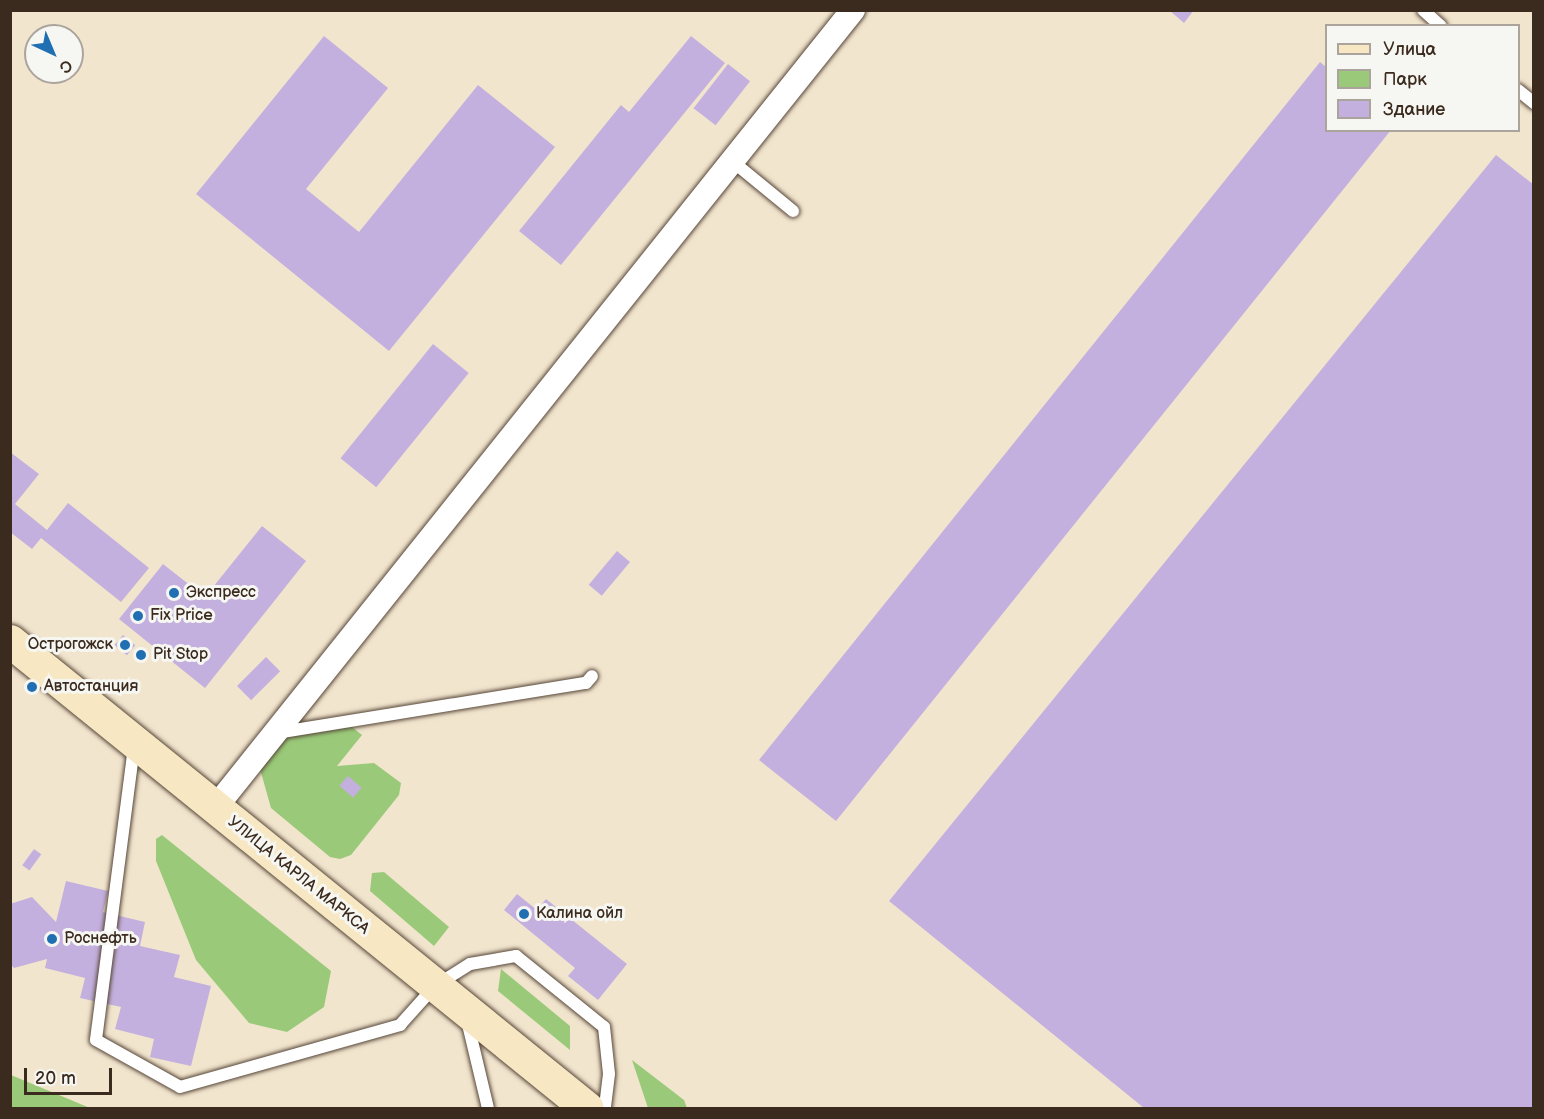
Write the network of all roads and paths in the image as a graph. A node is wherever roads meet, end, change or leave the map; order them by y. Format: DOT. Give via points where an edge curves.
graph roads {
  1 [pos="853,10"];
  2 [pos="1423,10"];
  3 [pos="1439,24"];
  4 [pos="1520,92"];
  5 [pos="1533,103"];
  6 [pos="732,161"];
  7 [pos="793,212"];
  8 [pos="10,641"];
  9 [pos="592,676"];
  10 [pos="275,733"];
  11 [pos="134,743"];
  12 [pos="215,808"];
  13 [pos="435,986"];
  14 [pos="465,1010"];
  15 [pos="489,1108"];
  16 [pos="587,1108"];
  17 [pos="605,1108"];
  1 -- 6 [label="street"];
  2 -- 3 [label="lane"];
  4 -- 5 [label="lane"];
  6 -- 7 [label="lane"];
  6 -- 10 [label="street"];
  8 -- 11 [label="main road, УЛИЦА КАРЛА МАРКСА"];
  9 -- 10 [label="lane" via="586,683"];
  10 -- 12 [label="street"];
  11 -- 12 [label="main road, УЛИЦА КАРЛА МАРКСА"];
  11 -- 13 [label="lane" via="96,1040 180,1087 400,1025"];
  12 -- 13 [label="main road, УЛИЦА КАРЛА МАРКСА"];
  13 -- 14 [label="main road, УЛИЦА КАРЛА МАРКСА"];
  13 -- 17 [label="lane" via="470,964 516,956 604,1027 609,1074"];
  14 -- 15 [label="lane"];
  14 -- 16 [label="main road, УЛИЦА КАРЛА МАРКСА"];
}
